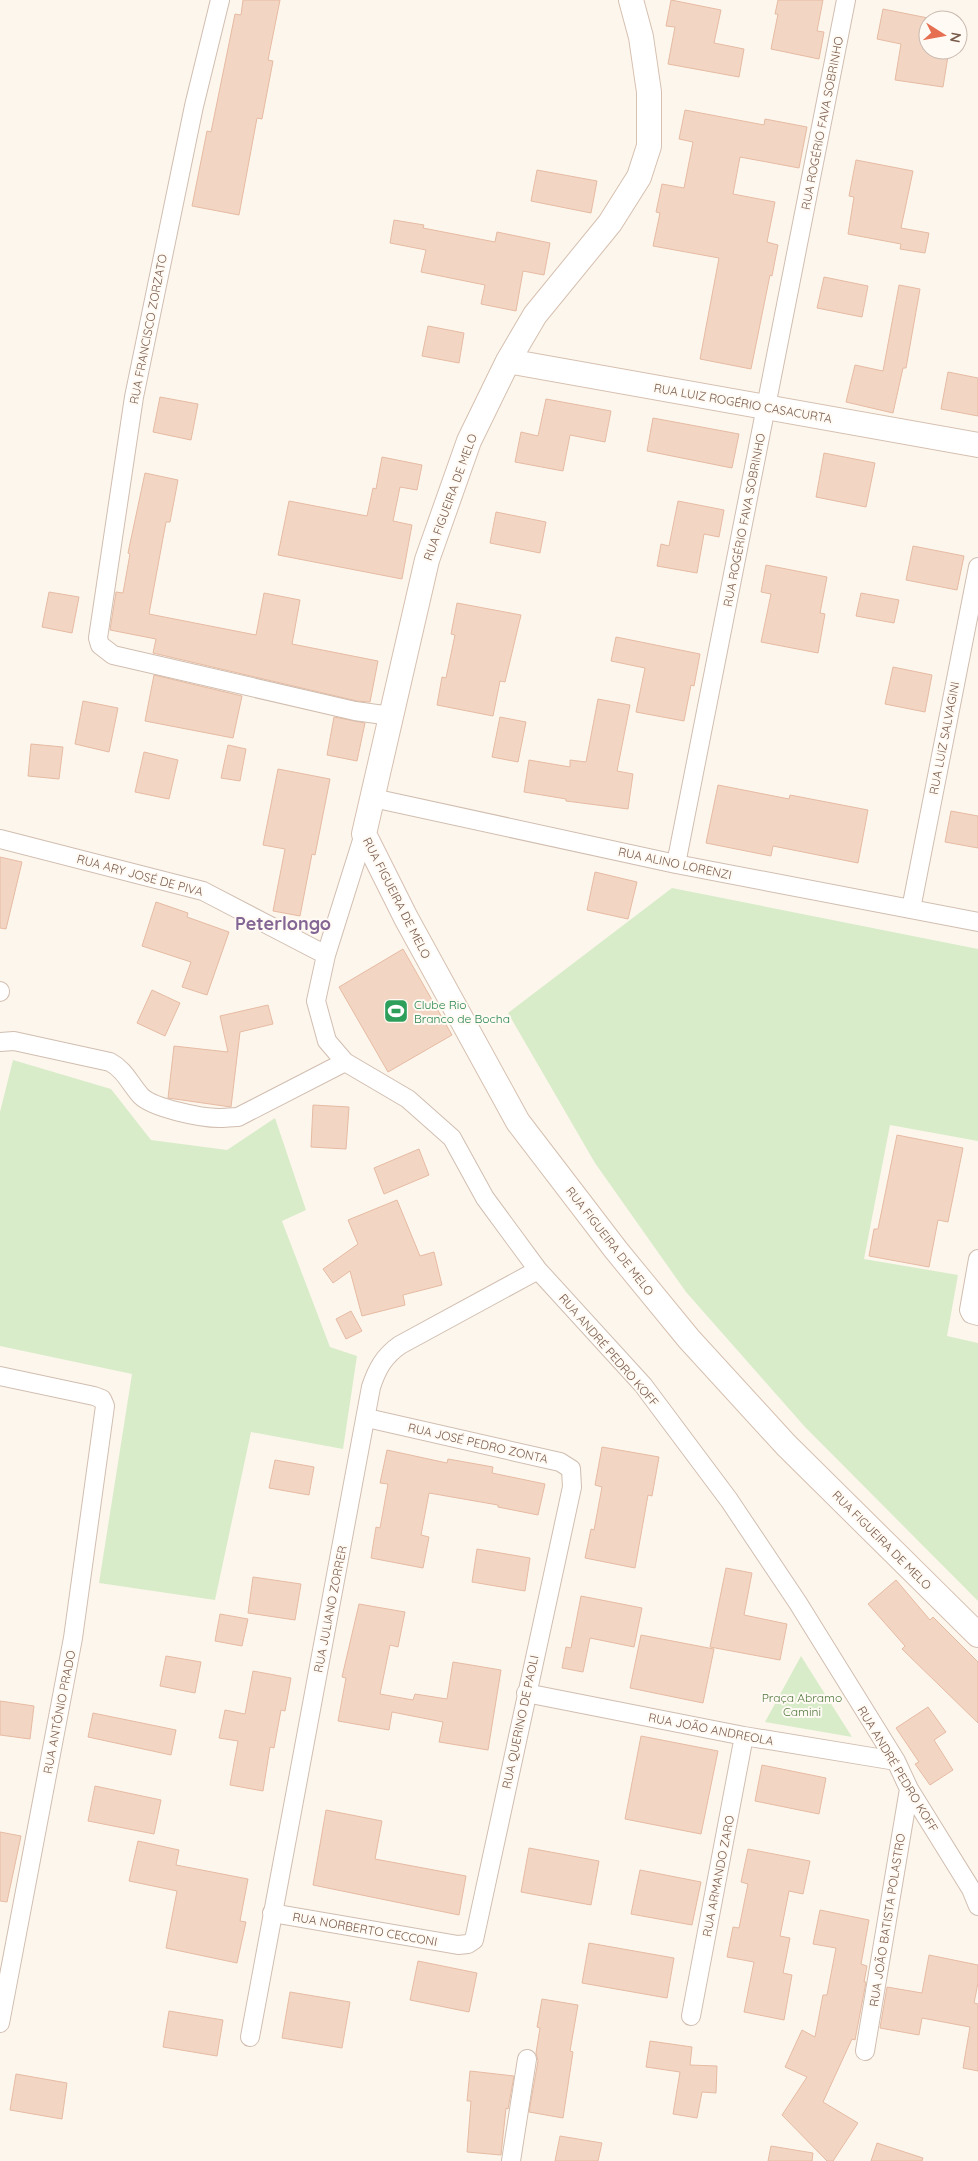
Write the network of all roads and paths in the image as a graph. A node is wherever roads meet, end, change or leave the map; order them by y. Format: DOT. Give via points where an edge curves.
graph roads {
  1 [pos="220,0"];
  2 [pos="631,0"];
  3 [pos="846,0"];
  4 [pos="508,361"];
  5 [pos="766,407"];
  6 [pos="978,445"];
  7 [pos="978,567"];
  8 [pos="391,716"];
  9 [pos="372,798"];
  10 [pos="364,834"];
  11 [pos="0,839"];
  12 [pos="676,864"];
  13 [pos="911,908"];
  14 [pos="978,922"];
  15 [pos="326,955"];
  16 [pos="0,1042"];
  17 [pos="345,1062"];
  18 [pos="978,1260"];
  19 [pos="538,1270"];
  20 [pos="976,1289"];
  21 [pos="977,1316"];
  22 [pos="0,1376"];
  23 [pos="367,1418"];
  24 [pos="572,1487"];
  25 [pos="978,1636"];
  26 [pos="526,1693"];
  27 [pos="744,1736"];
  28 [pos="896,1761"];
  29 [pos="909,1789"];
  30 [pos="978,1906"];
  31 [pos="272,1913"];
  32 [pos="458,1945"];
  33 [pos="692,2016"];
  34 [pos="0,2023"];
  35 [pos="250,2037"];
  36 [pos="865,2051"];
  37 [pos="527,2059"];
  38 [pos="511,2161"];
  1 -- 8 [label="street, RUA FRANCISCO ZORZATO" via="194,106 134,397 98,638 100,645 112,655 355,711"];
  2 -- 4 [label="main road, RUA FIGUEIRA DE MELO" via="641,38 649,92 649,146 639,178 610,223 535,315"];
  3 -- 5 [label="street, RUA ROGÉRIO FAVA SOBRINHO"];
  4 -- 5 [label="main road, RUA LUIZ ROGÉRIO CASACURTA"];
  4 -- 8 [label="main road, RUA FIGUEIRA DE MELO" via="469,441 427,560"];
  5 -- 6 [label="main road, RUA LUIZ ROGÉRIO CASACURTA"];
  5 -- 12 [label="street, RUA ROGÉRIO FAVA SOBRINHO"];
  7 -- 13 [label="street, RUA LUIZ SALVAGINI"];
  8 -- 9 [label="main road, RUA FIGUEIRA DE MELO"];
  9 -- 10 [label="main road, RUA FIGUEIRA DE MELO"];
  9 -- 12 [label="street, RUA ALINO LORENZI"];
  10 -- 15 [label="street, RUA ANDRÉ PEDRO KOFF"];
  10 -- 25 [label="main road, RUA FIGUEIRA DE MELO" via="419,943 523,1129 689,1340 786,1445"];
  11 -- 15 [label="street, RUA ARY JOSÉ DE PIVA" via="203,891"];
  12 -- 13 [label="street, RUA ALINO LORENZI"];
  13 -- 14 [label="street, RUA ALINO LORENZI"];
  15 -- 17 [label="street, RUA ANDRÉ PEDRO KOFF" via="316,1001 327,1040"];
  16 -- 17 [label="street" via="14,1041 110,1062 123,1071 148,1101 198,1116 218,1118 238,1117"];
  17 -- 19 [label="street, RUA ANDRÉ PEDRO KOFF" via="408,1099 452,1138 485,1198"];
  18 -- 20 [label="street"];
  19 -- 23 [label="street, RUA JULIANO ZORRER" via="392,1351 377,1369"];
  19 -- 28 [label="street, RUA ANDRÉ PEDRO KOFF" via="644,1385 730,1500"];
  20 -- 21 [label="street" via="969,1310"];
  22 -- 34 [label="street, RUA ANTÔNIO PRADO" via="94,1396 102,1399 105,1406 73,1638"];
  23 -- 24 [label="street, RUA JOSÉ PEDRO ZONTA" via="560,1462 571,1469"];
  23 -- 31 [label="street, RUA JULIANO ZORRER"];
  24 -- 26 [label="street, RUA QUERINO DE PAOLI"];
  26 -- 27 [label="street, RUA JOÃO ANDREOLA"];
  26 -- 32 [label="street, RUA QUERINO DE PAOLI" via="474,1940"];
  27 -- 28 [label="street, RUA JOÃO ANDREOLA"];
  27 -- 33 [label="street, RUA ARMANDO ZARO"];
  28 -- 29 [label="street, RUA ANDRÉ PEDRO KOFF"];
  29 -- 30 [label="street, RUA ANDRÉ PEDRO KOFF" via="971,1889"];
  29 -- 36 [label="street, RUA JOÃO BATISTA POLASTRO"];
  31 -- 32 [label="street, RUA NORBERTO CECCONI"];
  31 -- 35 [label="street, RUA JULIANO ZORRER"];
  37 -- 38 [label="street"];
}
